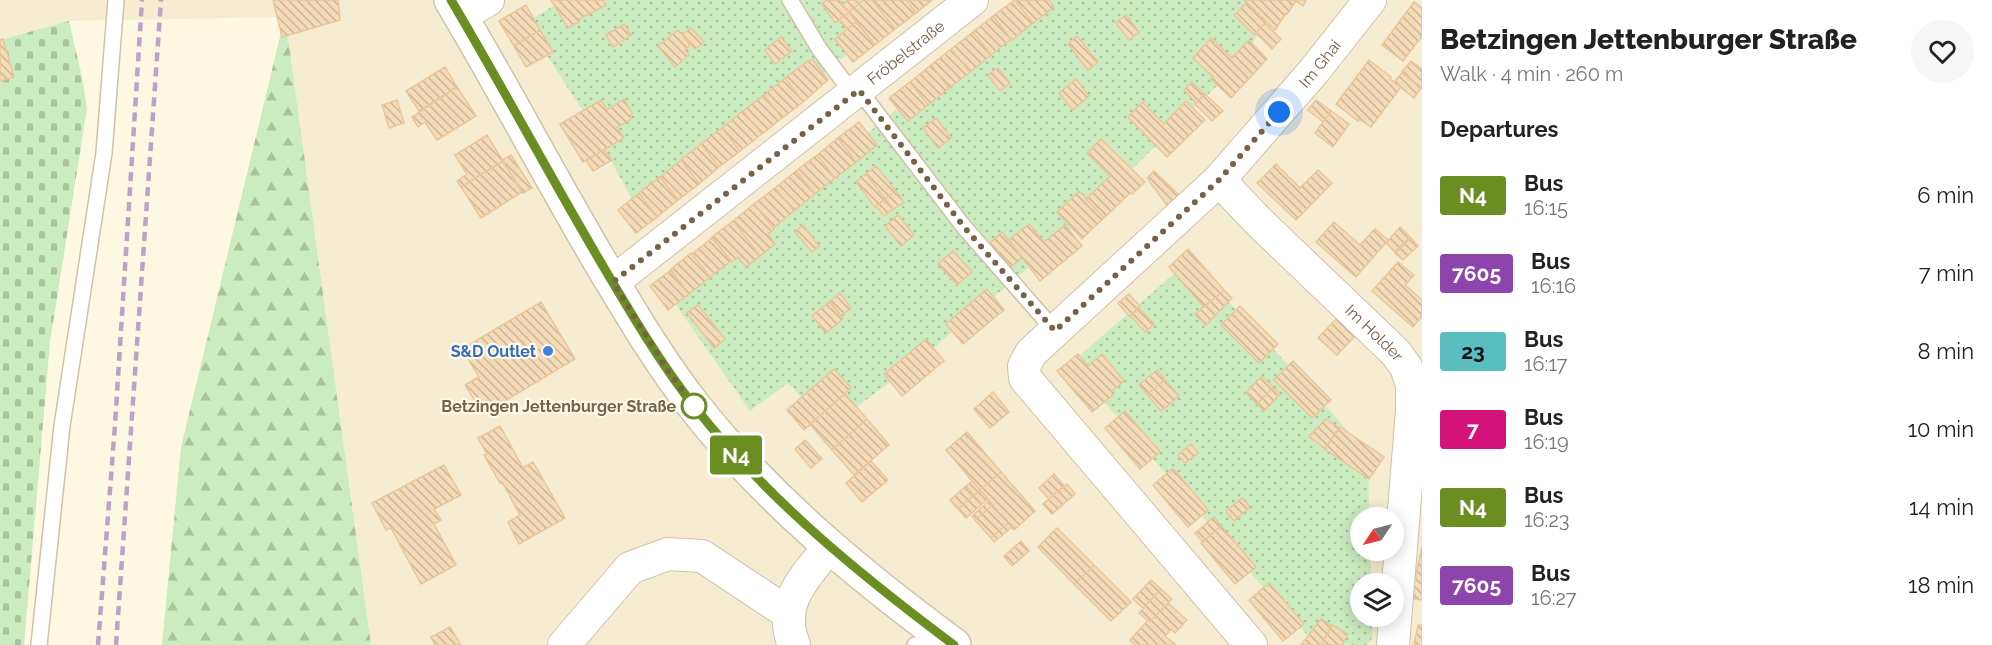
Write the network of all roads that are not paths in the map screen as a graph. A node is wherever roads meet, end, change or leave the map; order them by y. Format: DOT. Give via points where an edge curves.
graph roads {
  1 [pos="116,0"];
  2 [pos="790,0"];
  3 [pos="972,0"];
  4 [pos="1370,0"];
  5 [pos="466,5"];
  6 [pos="856,92"];
  7 [pos="1219,180"];
  8 [pos="613,282"];
  9 [pos="1055,331"];
  10 [pos="830,546"];
  11 [pos="788,614"];
  12 [pos="952,644"];
  13 [pos="39,645"];
  14 [pos="564,645"];
  15 [pos="794,645"];
  16 [pos="915,645"];
  17 [pos="1251,645"];
  18 [pos="1393,645"];
  1 -- 13 [label="lane" via="104,153 62,426"];
  2 -- 6 [label="lane" via="820,50"];
  3 -- 6 [label="street, Fröbelstraße"];
  4 -- 7 [label="street, Im Ghai"];
  5 -- 8 [label="street"];
  6 -- 8 [label="street, Fröbelstraße"];
  6 -- 9 [label="lane" via="964,227"];
  7 -- 9 [label="street, Im Ghai"];
  7 -- 18 [label="street, Im Holder" via="1406,367 1412,386 1412,411"];
  8 -- 10 [label="street" via="694,406 757,478"];
  9 -- 17 [label="street, Im Ghai" via="1031,353 1024,366 1025,378"];
  10 -- 11 [label="street" via="795,594"];
  10 -- 12 [label="street"];
  11 -- 14 [label="street" via="702,556 668,554 630,568"];
  11 -- 15 [label="street"];
  12 -- 16 [label="lane"];
}
